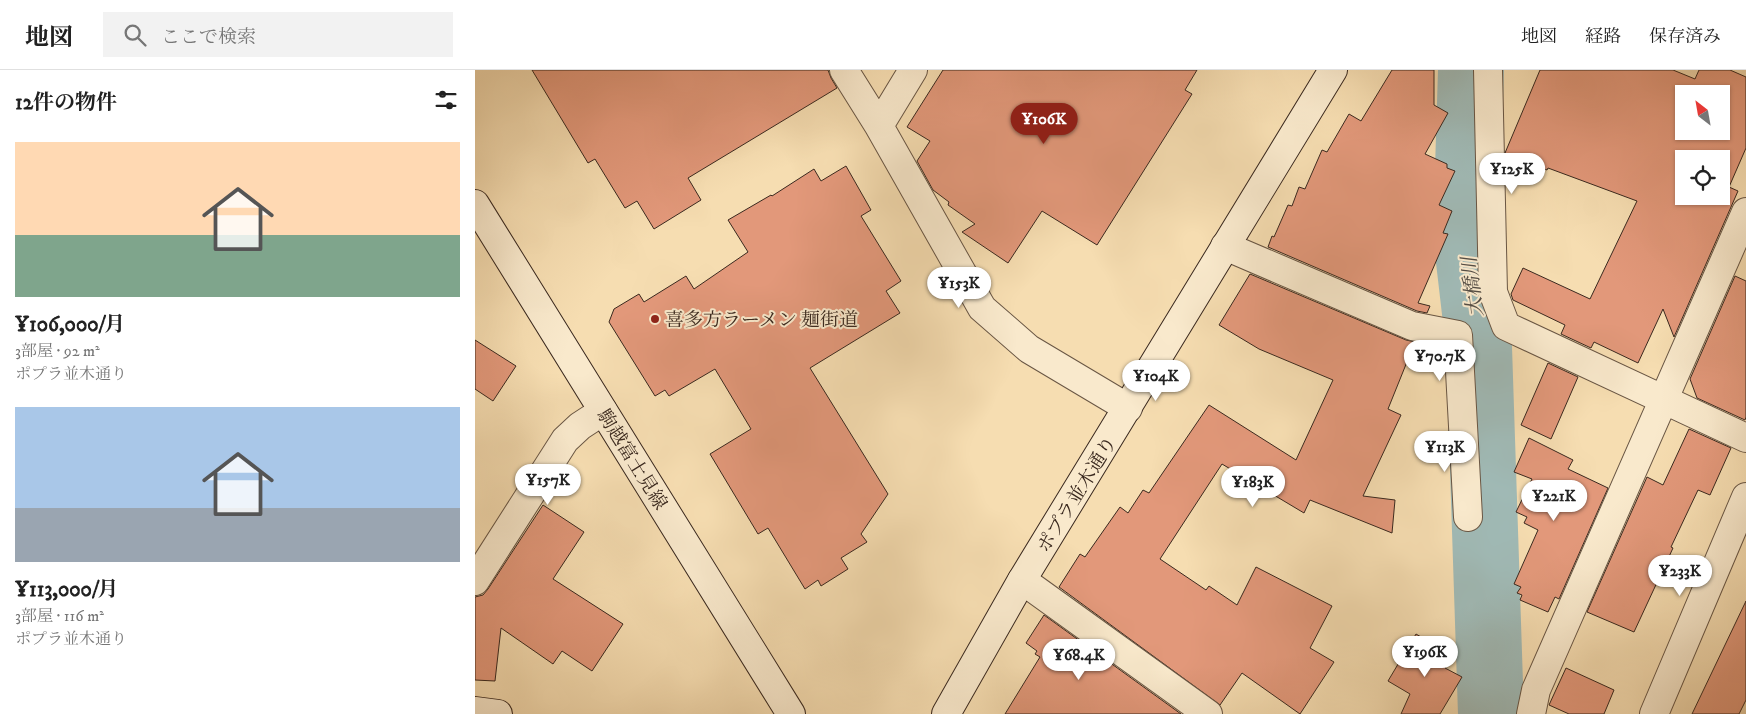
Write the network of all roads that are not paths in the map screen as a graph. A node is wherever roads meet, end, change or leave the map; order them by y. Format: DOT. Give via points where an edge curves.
graph roads {
  1 [pos="845,70"];
  2 [pos="913,70"];
  3 [pos="1333,70"];
  4 [pos="1488,70"];
  5 [pos="879,126"];
  6 [pos="475,204"];
  7 [pos="1746,212"];
  8 [pos="1225,246"];
  9 [pos="1663,399"];
  10 [pos="1128,408"];
  11 [pos="603,411"];
  12 [pos="1746,438"];
  13 [pos="1746,497"];
  14 [pos="1468,517"];
  15 [pos="1022,580"];
  16 [pos="475,581"];
  17 [pos="475,711"];
  18 [pos="498,714"];
  19 [pos="791,714"];
  20 [pos="946,714"];
  21 [pos="1208,714"];
  22 [pos="1531,714"];
  23 [pos="1654,714"];
  1 -- 5 [label="street"];
  2 -- 5 [label="street"];
  3 -- 8 [label="street, ポプラ並木通り"];
  4 -- 9 [label="street" via="1493,292 1506,326"];
  5 -- 10 [label="street" via="982,308 1029,349"];
  6 -- 11 [label="street, 駒越富士見線"];
  7 -- 9 [label="street"];
  8 -- 10 [label="street, ポプラ並木通り"];
  8 -- 14 [label="street" via="1412,326 1458,335"];
  9 -- 12 [label="street"];
  9 -- 22 [label="street" via="1536,690"];
  10 -- 15 [label="street, ポプラ並木通り"];
  11 -- 16 [label="street" via="579,426 565,440"];
  11 -- 19 [label="street, 駒越富士見線"];
  13 -- 23 [label="street"];
  15 -- 20 [label="street, ポプラ並木通り"];
  15 -- 21 [label="street"];
  17 -- 18 [label="street"];
}
